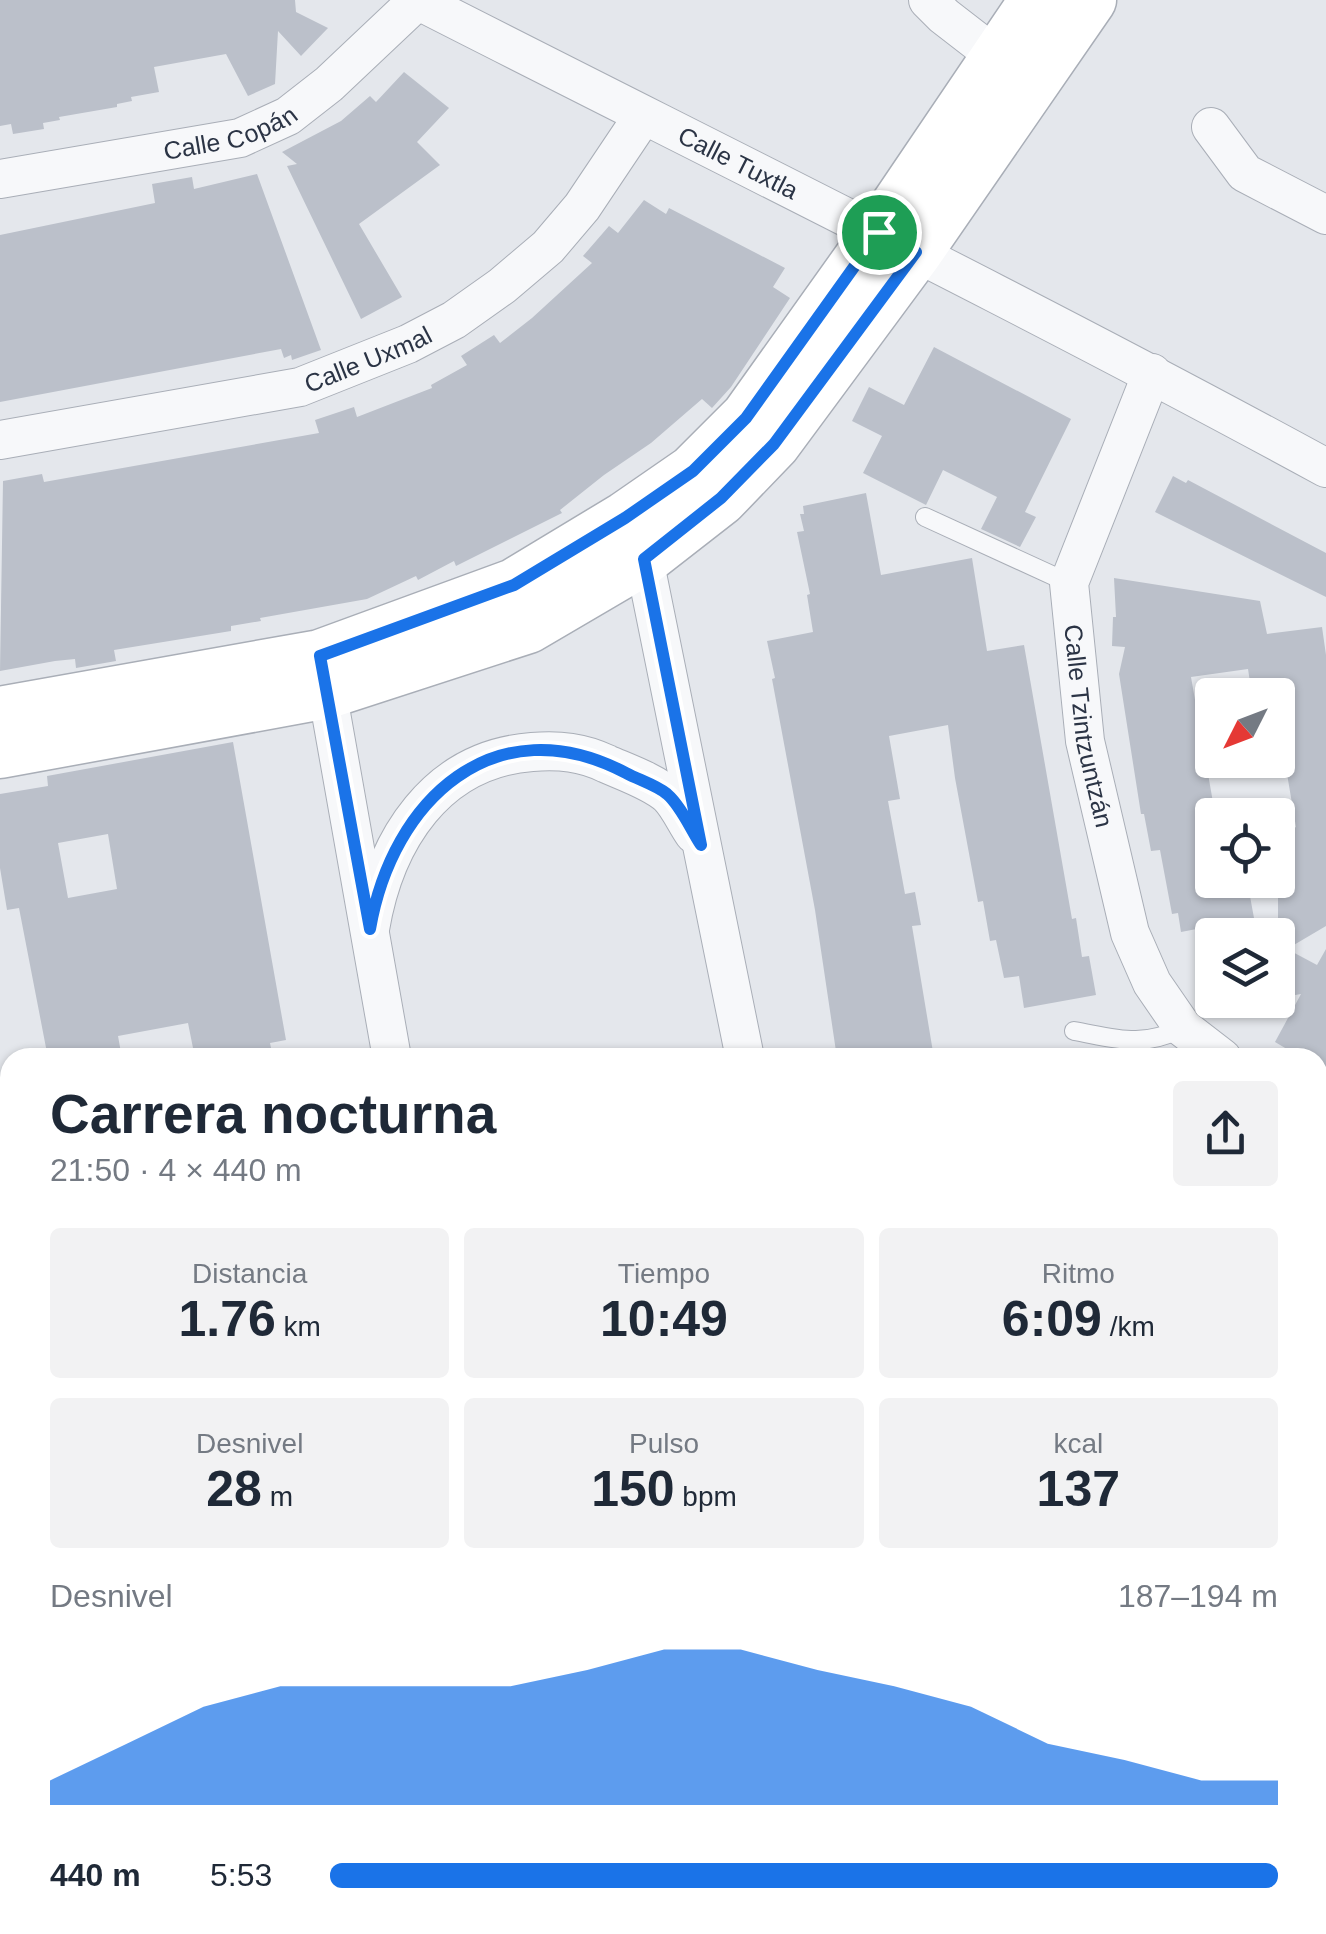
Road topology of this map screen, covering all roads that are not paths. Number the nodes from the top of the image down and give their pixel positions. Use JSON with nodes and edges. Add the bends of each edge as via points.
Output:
{"nodes":[{"id":1,"x":418,"y":0,"type":"edge"},
{"id":2,"x":928,"y":0,"type":"edge"},
{"id":3,"x":1036,"y":0,"type":"edge"},
{"id":4,"x":1090,"y":0,"type":"edge"},
{"id":5,"x":998,"y":57,"type":"junction"},
{"id":6,"x":643,"y":116,"type":"junction"},
{"id":7,"x":1211,"y":128,"type":"dead end"},
{"id":8,"x":0,"y":179,"type":"edge"},
{"id":9,"x":1326,"y":215,"type":"edge"},
{"id":10,"x":897,"y":242,"type":"junction"},
{"id":11,"x":1152,"y":374,"type":"junction"},
{"id":12,"x":0,"y":440,"type":"edge"},
{"id":13,"x":1326,"y":468,"type":"edge"},
{"id":14,"x":925,"y":517,"type":"dead end"},
{"id":15,"x":634,"y":538,"type":"junction"},
{"id":16,"x":1068,"y":583,"type":"junction"},
{"id":17,"x":324,"y":674,"type":"junction"},
{"id":18,"x":0,"y":713,"type":"edge"},
{"id":19,"x":0,"y":752,"type":"edge"},
{"id":20,"x":701,"y":845,"type":"junction"},
{"id":21,"x":370,"y":929,"type":"junction"},
{"id":22,"x":1183,"y":1028,"type":"junction"},
{"id":23,"x":1074,"y":1030,"type":"dead end"},
{"id":24,"x":390,"y":1048,"type":"edge"},
{"id":25,"x":743,"y":1048,"type":"edge"},
{"id":26,"x":1209,"y":1048,"type":"edge"}],
"edges":[{"from":1,"to":6,"type":"street","name":"Calle Tuxtla"},
{"from":1,"to":8,"type":"street","name":"Calle Copán","via":[[330,84],[288,116],[240,138]]},
{"from":2,"to":5,"type":"street"},
{"from":3,"to":5,"type":"street"},
{"from":4,"to":10,"type":"street"},
{"from":5,"to":10,"type":"street"},
{"from":6,"to":10,"type":"street","name":"Calle Tuxtla"},
{"from":6,"to":12,"type":"street","name":"Calle Uxmal","via":[[548,247],[454,320],[408,344],[300,387]]},
{"from":7,"to":9,"type":"street","via":[[1245,173]]},
{"from":10,"to":11,"type":"street","name":"Calle Tuxtla"},
{"from":10,"to":15,"type":"street","via":[[774,444],[721,498]]},
{"from":11,"to":13,"type":"street","name":"Calle Tuxtla"},
{"from":11,"to":16,"type":"street","name":"Calle Tzintzuntzán"},
{"from":14,"to":16,"type":"lane"},
{"from":15,"to":17,"type":"street","via":[[528,627]]},
{"from":15,"to":20,"type":"street"},
{"from":16,"to":22,"type":"street","name":"Calle Tzintzuntzán","via":[[1086,741],[1130,933],[1152,983]]},
{"from":17,"to":18,"type":"street"},
{"from":17,"to":19,"type":"street"},
{"from":17,"to":21,"type":"street"},
{"from":20,"to":21,"type":"street","via":[[668,795],[594,758],[562,750],[498,755],[457,774],[415,817],[385,870]]},
{"from":20,"to":25,"type":"street"},
{"from":21,"to":24,"type":"street"},
{"from":22,"to":23,"type":"lane","via":[[1136,1042]]},
{"from":22,"to":26,"type":"street","name":"Calle Tzintzuntzán"}]}
